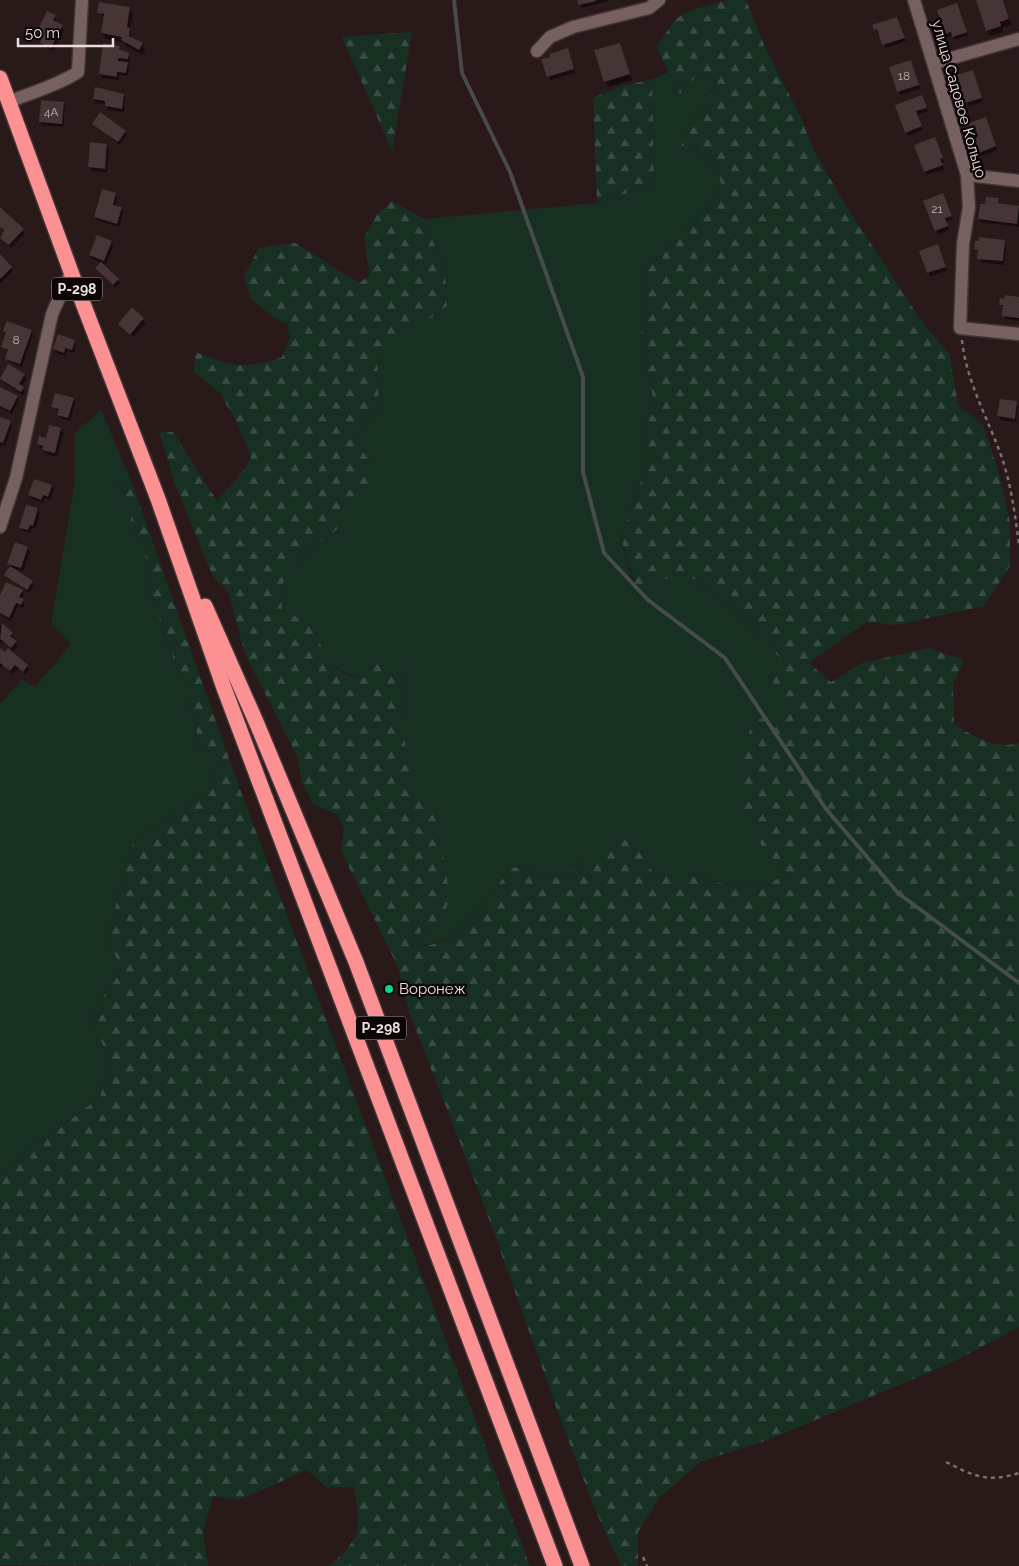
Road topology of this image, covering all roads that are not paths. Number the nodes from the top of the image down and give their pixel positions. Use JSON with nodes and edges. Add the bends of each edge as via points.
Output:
{"nodes":[{"id":1,"x":82,"y":0,"type":"edge"},
{"id":2,"x":659,"y":0,"type":"edge"},
{"id":3,"x":914,"y":0,"type":"edge"},
{"id":4,"x":1019,"y":39,"type":"edge"},
{"id":5,"x":537,"y":51,"type":"dead end"},
{"id":6,"x":934,"y":63,"type":"junction"},
{"id":7,"x":0,"y":78,"type":"edge"},
{"id":8,"x":9,"y":102,"type":"junction"},
{"id":9,"x":967,"y":175,"type":"junction"},
{"id":10,"x":1019,"y":181,"type":"edge"},
{"id":11,"x":71,"y":272,"type":"junction"},
{"id":12,"x":1019,"y":334,"type":"edge"},
{"id":13,"x":158,"y":500,"type":"junction"},
{"id":14,"x":0,"y":526,"type":"edge"},
{"id":15,"x":554,"y":1566,"type":"edge"},
{"id":16,"x":582,"y":1566,"type":"edge"}],
"edges":[{"from":1,"to":8,"type":"street","via":[[78,72],[62,82]]},
{"from":2,"to":5,"type":"street","via":[[649,8],[572,27],[550,38]]},
{"from":3,"to":6,"type":"street","name":"улица Садовое Кольцо"},
{"from":4,"to":6,"type":"street"},
{"from":6,"to":9,"type":"street","name":"улица Садовое Кольцо"},
{"from":7,"to":8,"type":"highway","number":"Р-298"},
{"from":8,"to":11,"type":"highway","number":"Р-298"},
{"from":9,"to":10,"type":"street"},
{"from":9,"to":12,"type":"street","name":"улица Садовое Кольцо","via":[[969,207],[963,244],[960,328]]},
{"from":11,"to":13,"type":"highway","number":"Р-298"},
{"from":11,"to":14,"type":"street","via":[[52,314],[16,478]]},
{"from":13,"to":15,"type":"highway","number":"Р-298","via":[[224,688]]},
{"from":13,"to":16,"type":"highway","number":"Р-298","via":[[257,724],[356,962]]}]}
